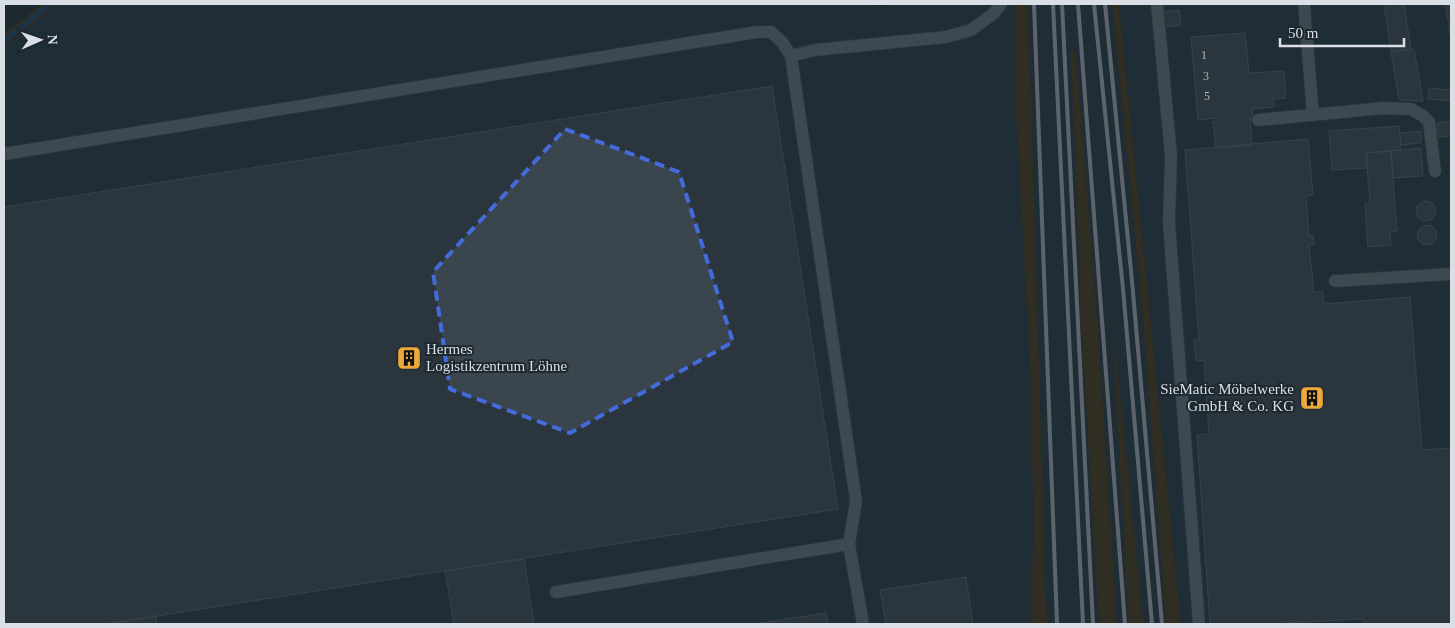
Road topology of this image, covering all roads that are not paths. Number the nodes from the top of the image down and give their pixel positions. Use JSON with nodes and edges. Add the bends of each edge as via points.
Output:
{"nodes":[{"id":1,"x":1002,"y":4,"type":"edge"},
{"id":2,"x":1157,"y":4,"type":"edge"},
{"id":3,"x":1304,"y":4,"type":"edge"},
{"id":4,"x":791,"y":56,"type":"junction"},
{"id":5,"x":1313,"y":115,"type":"junction"},
{"id":6,"x":1258,"y":120,"type":"dead end"},
{"id":7,"x":4,"y":154,"type":"edge"},
{"id":8,"x":1435,"y":172,"type":"dead end"},
{"id":9,"x":1451,"y":274,"type":"edge"},
{"id":10,"x":1335,"y":281,"type":"dead end"},
{"id":11,"x":850,"y":544,"type":"junction"},
{"id":12,"x":556,"y":592,"type":"dead end"},
{"id":13,"x":863,"y":624,"type":"edge"},
{"id":14,"x":1198,"y":624,"type":"edge"}],
"edges":[{"from":1,"to":4,"type":"lane","via":[[971,30],[946,37],[814,50]]},
{"from":2,"to":14,"type":"lane","via":[[1171,156],[1169,223]]},
{"from":3,"to":5,"type":"lane"},
{"from":4,"to":7,"type":"lane","via":[[771,32],[757,32]]},
{"from":4,"to":11,"type":"lane","via":[[856,501]]},
{"from":5,"to":6,"type":"lane"},
{"from":5,"to":8,"type":"lane","via":[[1384,108],[1411,109],[1429,122]]},
{"from":9,"to":10,"type":"lane"},
{"from":11,"to":12,"type":"lane"},
{"from":11,"to":13,"type":"lane"}]}
